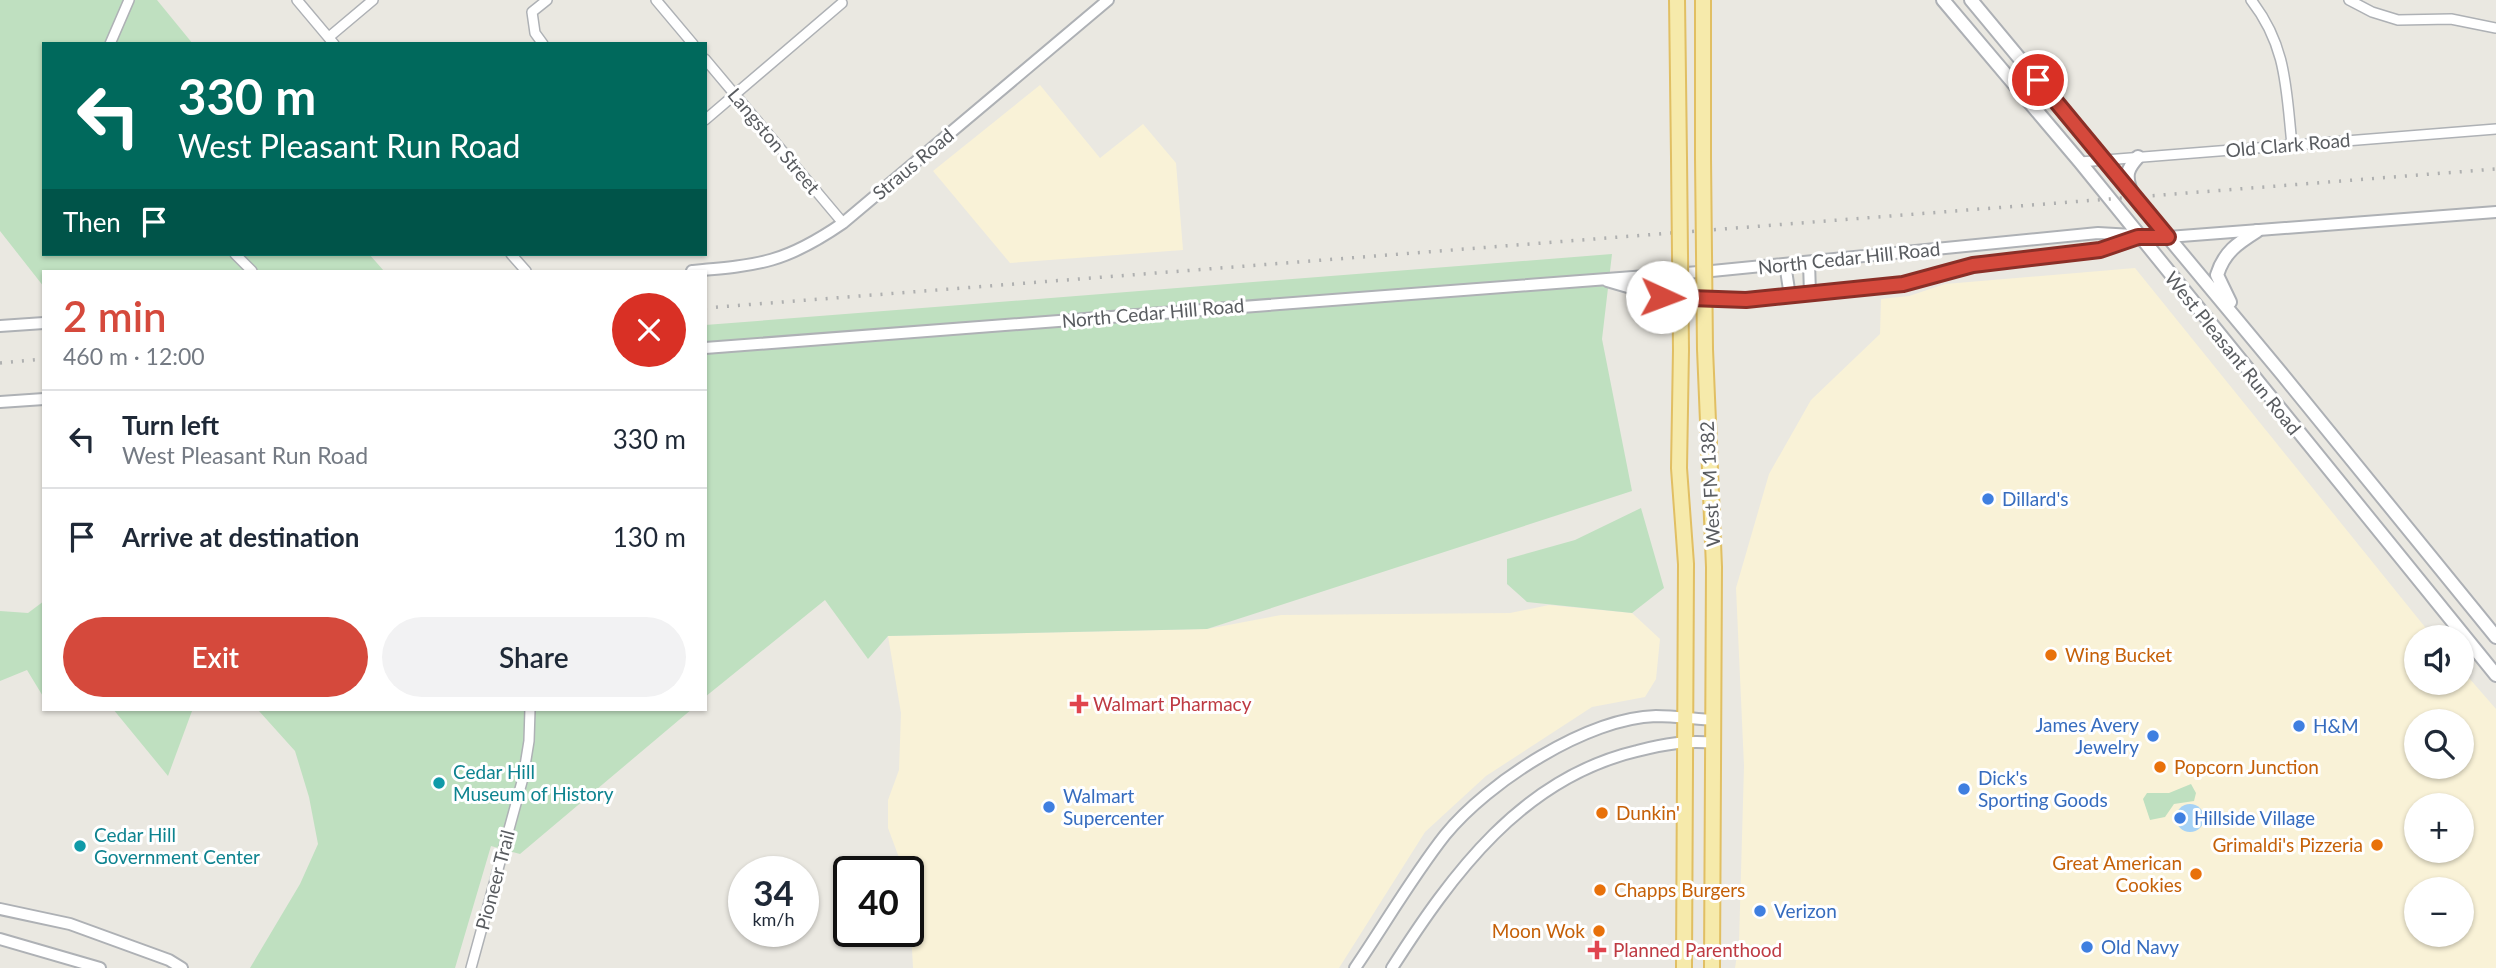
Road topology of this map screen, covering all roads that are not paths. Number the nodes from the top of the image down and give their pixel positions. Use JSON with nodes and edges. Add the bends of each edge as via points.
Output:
{"nodes":[{"id":1,"x":129,"y":0,"type":"edge"},
{"id":2,"x":297,"y":0,"type":"edge"},
{"id":3,"x":373,"y":0,"type":"edge"},
{"id":4,"x":547,"y":0,"type":"edge"},
{"id":5,"x":1108,"y":0,"type":"edge"},
{"id":6,"x":1677,"y":0,"type":"edge"},
{"id":7,"x":1703,"y":0,"type":"edge"},
{"id":8,"x":1943,"y":0,"type":"edge"},
{"id":9,"x":1971,"y":0,"type":"edge"},
{"id":10,"x":2252,"y":0,"type":"edge"},
{"id":11,"x":2349,"y":0,"type":"edge"},
{"id":12,"x":659,"y":1,"type":"edge"},
{"id":13,"x":842,"y":3,"type":"dead end"},
{"id":14,"x":2496,"y":28,"type":"edge"},
{"id":15,"x":332,"y":41,"type":"edge"},
{"id":16,"x":111,"y":42,"type":"edge"},
{"id":17,"x":542,"y":42,"type":"edge"},
{"id":18,"x":691,"y":42,"type":"edge"},
{"id":19,"x":707,"y":61,"type":"edge"},
{"id":20,"x":735,"y":94,"type":"junction"},
{"id":21,"x":707,"y":118,"type":"edge"},
{"id":22,"x":2496,"y":129,"type":"edge"},
{"id":23,"x":2292,"y":145,"type":"junction"},
{"id":24,"x":2138,"y":157,"type":"junction"},
{"id":25,"x":2103,"y":159,"type":"junction"},
{"id":26,"x":2080,"y":162,"type":"junction"},
{"id":27,"x":2134,"y":198,"type":"junction"},
{"id":28,"x":2496,"y":212,"type":"edge"},
{"id":29,"x":843,"y":223,"type":"junction"},
{"id":30,"x":2257,"y":230,"type":"junction"},
{"id":31,"x":2138,"y":237,"type":"junction"},
{"id":32,"x":2168,"y":237,"type":"junction"},
{"id":33,"x":237,"y":256,"type":"edge"},
{"id":34,"x":513,"y":256,"type":"edge"},
{"id":35,"x":1809,"y":262,"type":"junction"},
{"id":36,"x":1785,"y":264,"type":"junction"},
{"id":37,"x":251,"y":270,"type":"edge"},
{"id":38,"x":525,"y":270,"type":"edge"},
{"id":39,"x":702,"y":270,"type":"edge"},
{"id":40,"x":1601,"y":279,"type":"junction"},
{"id":41,"x":1810,"y":294,"type":"junction"},
{"id":42,"x":1790,"y":296,"type":"junction"},
{"id":43,"x":42,"y":323,"type":"edge"},
{"id":44,"x":0,"y":326,"type":"edge"},
{"id":45,"x":707,"y":348,"type":"edge"},
{"id":46,"x":2282,"y":374,"type":"junction"},
{"id":47,"x":42,"y":399,"type":"edge"},
{"id":48,"x":0,"y":402,"type":"edge"},
{"id":49,"x":2496,"y":637,"type":"edge"},
{"id":50,"x":2496,"y":675,"type":"edge"},
{"id":51,"x":530,"y":711,"type":"edge"},
{"id":52,"x":1685,"y":718,"type":"junction"},
{"id":53,"x":1715,"y":720,"type":"junction"},
{"id":54,"x":1685,"y":740,"type":"junction"},
{"id":55,"x":1715,"y":743,"type":"junction"},
{"id":56,"x":0,"y":909,"type":"edge"},
{"id":57,"x":0,"y":939,"type":"edge"},
{"id":58,"x":100,"y":968,"type":"edge"},
{"id":59,"x":182,"y":968,"type":"edge"},
{"id":60,"x":471,"y":968,"type":"edge"},
{"id":61,"x":1355,"y":968,"type":"edge"},
{"id":62,"x":1392,"y":968,"type":"edge"},
{"id":63,"x":1684,"y":968,"type":"edge"},
{"id":64,"x":1712,"y":968,"type":"edge"}],
"edges":[{"from":1,"to":16,"type":"street"},
{"from":2,"to":15,"type":"street"},
{"from":3,"to":15,"type":"street"},
{"from":4,"to":17,"type":"street","via":[[533,12],[535,33]]},
{"from":5,"to":29,"type":"street","name":"Straus Road"},
{"from":6,"to":52,"type":"main road","name":"West FM 1382","bridge":true},
{"from":7,"to":53,"type":"main road","name":"West FM 1382","bridge":true,"via":[[1705,349]]},
{"from":8,"to":26,"type":"main road","name":"West Pleasant Run Road"},
{"from":9,"to":25,"type":"main road","name":"West Pleasant Run Road"},
{"from":10,"to":23,"type":"street","via":[[2269,22],[2282,58]]},
{"from":11,"to":14,"type":"street","via":[[2398,20],[2451,19]]},
{"from":12,"to":18,"type":"street"},
{"from":13,"to":20,"type":"street"},
{"from":19,"to":20,"type":"street","name":"Langston Street"},
{"from":20,"to":21,"type":"street"},
{"from":20,"to":29,"type":"street","name":"Langston Street"},
{"from":22,"to":23,"type":"street","name":"Old Clark Road"},
{"from":23,"to":24,"type":"street","name":"Old Clark Road"},
{"from":24,"to":25,"type":"street","name":"Old Clark Road"},
{"from":24,"to":27,"type":"main road","via":[[2126,178]]},
{"from":25,"to":26,"type":"street","name":"Old Clark Road"},
{"from":25,"to":27,"type":"main road","name":"West Pleasant Run Road"},
{"from":26,"to":31,"type":"main road","name":"West Pleasant Run Road"},
{"from":27,"to":32,"type":"main road","name":"West Pleasant Run Road"},
{"from":28,"to":30,"type":"street","name":"North Cedar Hill Road"},
{"from":29,"to":39,"type":"street","name":"Straus Road","via":[[789,256]]},
{"from":30,"to":32,"type":"street","name":"North Cedar Hill Road"},
{"from":30,"to":46,"type":"main road","via":[[2229,250],[2217,275],[2224,294]]},
{"from":31,"to":32,"type":"street","name":"North Cedar Hill Road"},
{"from":31,"to":35,"type":"street","name":"North Cedar Hill Road","via":[[2098,233]]},
{"from":31,"to":41,"type":"street","name":"North Cedar Hill Road","via":[[2100,250],[1973,265],[1903,284]]},
{"from":31,"to":50,"type":"main road","name":"West Pleasant Run Road"},
{"from":32,"to":46,"type":"main road","name":"West Pleasant Run Road"},
{"from":33,"to":37,"type":"street"},
{"from":34,"to":38,"type":"street"},
{"from":35,"to":36,"type":"street","name":"North Cedar Hill Road"},
{"from":35,"to":41,"type":"street"},
{"from":36,"to":40,"type":"street","name":"North Cedar Hill Road"},
{"from":36,"to":42,"type":"street"},
{"from":40,"to":42,"type":"street","name":"North Cedar Hill Road","via":[[1662,297],[1746,300]]},
{"from":40,"to":45,"type":"street","name":"North Cedar Hill Road"},
{"from":41,"to":42,"type":"street","name":"North Cedar Hill Road"},
{"from":43,"to":44,"type":"street"},
{"from":46,"to":49,"type":"main road","name":"West Pleasant Run Road"},
{"from":47,"to":48,"type":"street"},
{"from":51,"to":60,"type":"street","name":"Pioneer Trail","via":[[523,778]]},
{"from":52,"to":53,"type":"street"},
{"from":52,"to":54,"type":"main road","name":"West FM 1382"},
{"from":52,"to":61,"type":"street","via":[[1654,716],[1586,734],[1547,753],[1489,793],[1446,834]]},
{"from":53,"to":55,"type":"main road","name":"West FM 1382"},
{"from":54,"to":55,"type":"street"},
{"from":54,"to":62,"type":"street","via":[[1607,758],[1537,796],[1452,878]]},
{"from":54,"to":63,"type":"main road","name":"West FM 1382"},
{"from":55,"to":64,"type":"main road","name":"West FM 1382"},
{"from":56,"to":59,"type":"street","via":[[70,924]]},
{"from":57,"to":58,"type":"street"}]}
